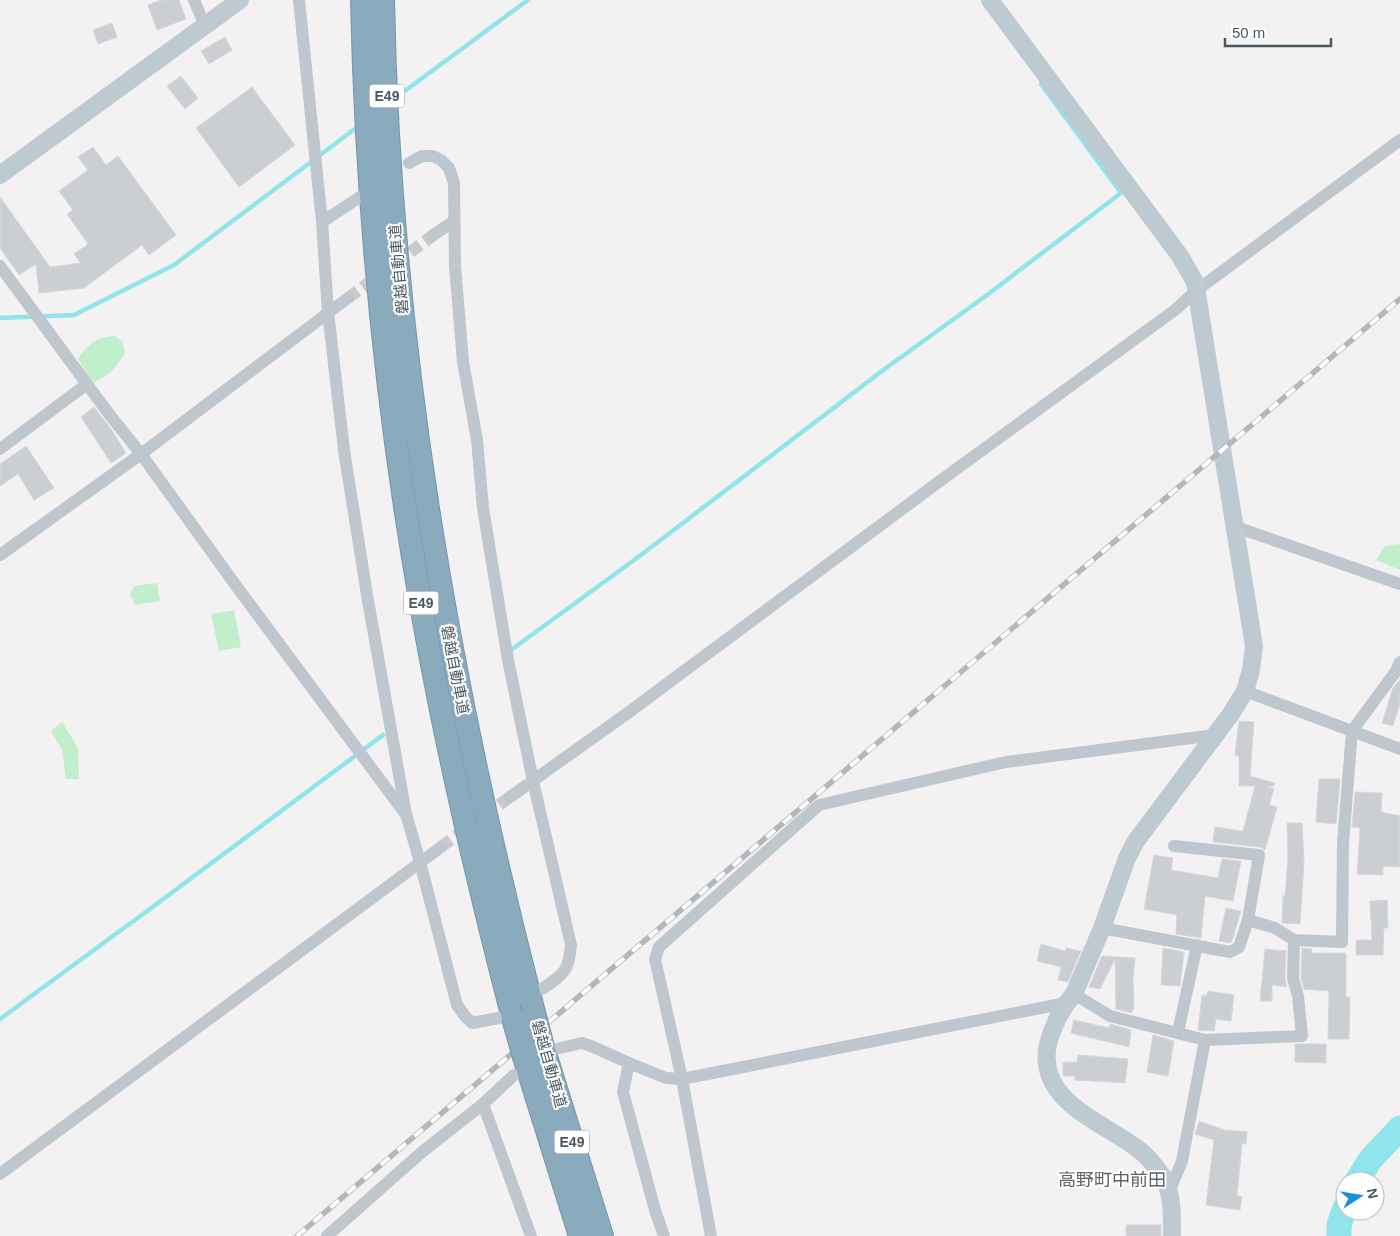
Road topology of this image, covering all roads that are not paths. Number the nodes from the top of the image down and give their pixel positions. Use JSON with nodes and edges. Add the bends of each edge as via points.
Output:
{"nodes":[{"id":1,"x":194,"y":0,"type":"edge"},
{"id":2,"x":240,"y":0,"type":"edge"},
{"id":3,"x":299,"y":0,"type":"edge"},
{"id":4,"x":350,"y":0,"type":"edge"},
{"id":5,"x":362,"y":0,"type":"edge"},
{"id":6,"x":382,"y":0,"type":"edge"},
{"id":7,"x":990,"y":0,"type":"edge"},
{"id":8,"x":391,"y":14,"type":"edge"},
{"id":9,"x":205,"y":26,"type":"junction"},
{"id":10,"x":358,"y":36,"type":"junction"},
{"id":11,"x":1400,"y":140,"type":"edge"},
{"id":12,"x":400,"y":166,"type":"junction"},
{"id":13,"x":0,"y":176,"type":"edge"},
{"id":14,"x":364,"y":189,"type":"junction"},
{"id":15,"x":454,"y":221,"type":"junction"},
{"id":16,"x":322,"y":222,"type":"junction"},
{"id":17,"x":432,"y":236,"type":"tunnel mouth"},
{"id":18,"x":0,"y":266,"type":"edge"},
{"id":19,"x":1197,"y":290,"type":"junction"},
{"id":20,"x":348,"y":298,"type":"tunnel mouth"},
{"id":21,"x":328,"y":312,"type":"junction"},
{"id":22,"x":87,"y":384,"type":"junction"},
{"id":23,"x":0,"y":449,"type":"edge"},
{"id":24,"x":141,"y":454,"type":"junction"},
{"id":25,"x":1236,"y":527,"type":"junction"},
{"id":26,"x":0,"y":555,"type":"edge"},
{"id":27,"x":1400,"y":584,"type":"edge"},
{"id":28,"x":1400,"y":662,"type":"edge"},
{"id":29,"x":1245,"y":691,"type":"junction"},
{"id":30,"x":1352,"y":731,"type":"junction"},
{"id":31,"x":1215,"y":735,"type":"junction"},
{"id":32,"x":1400,"y":749,"type":"edge"},
{"id":33,"x":533,"y":781,"type":"junction"},
{"id":34,"x":510,"y":797,"type":"tunnel mouth"},
{"id":35,"x":406,"y":814,"type":"junction"},
{"id":36,"x":1174,"y":846,"type":"dead end"},
{"id":37,"x":441,"y":847,"type":"tunnel mouth"},
{"id":38,"x":420,"y":862,"type":"junction"},
{"id":39,"x":1248,"y":920,"type":"junction"},
{"id":40,"x":1102,"y":928,"type":"junction"},
{"id":41,"x":1294,"y":940,"type":"junction"},
{"id":42,"x":1196,"y":945,"type":"junction"},
{"id":43,"x":537,"y":995,"type":"junction"},
{"id":44,"x":1070,"y":998,"type":"junction"},
{"id":45,"x":506,"y":1018,"type":"junction"},
{"id":46,"x":1178,"y":1032,"type":"junction"},
{"id":47,"x":1205,"y":1040,"type":"junction"},
{"id":48,"x":551,"y":1048,"type":"junction"},
{"id":49,"x":628,"y":1063,"type":"junction"},
{"id":50,"x":519,"y":1066,"type":"junction"},
{"id":51,"x":682,"y":1080,"type":"junction"},
{"id":52,"x":483,"y":1104,"type":"junction"},
{"id":53,"x":0,"y":1174,"type":"edge"},
{"id":54,"x":1169,"y":1192,"type":"junction"},
{"id":55,"x":327,"y":1236,"type":"edge"},
{"id":56,"x":531,"y":1236,"type":"edge"},
{"id":57,"x":580,"y":1236,"type":"edge"},
{"id":58,"x":602,"y":1236,"type":"edge"},
{"id":59,"x":664,"y":1236,"type":"edge"},
{"id":60,"x":711,"y":1236,"type":"edge"},
{"id":61,"x":1172,"y":1236,"type":"edge"}],
"edges":[{"from":1,"to":9,"type":"street"},
{"from":2,"to":9,"type":"street"},
{"from":3,"to":16,"type":"street"},
{"from":4,"to":10,"type":"highway"},
{"from":5,"to":10,"type":"highway"},
{"from":6,"to":8,"type":"highway","name":"磐越自動車道","number":"E49"},
{"from":7,"to":19,"type":"street","via":[[1180,256],[1192,274]]},
{"from":8,"to":12,"type":"highway","name":"磐越自動車道","number":"E49"},
{"from":9,"to":13,"type":"street"},
{"from":10,"to":14,"type":"highway","name":"磐越自動車道","number":"E49","via":[[367,139]]},
{"from":11,"to":19,"type":"street"},
{"from":12,"to":15,"type":"street","via":[[422,156],[432,156],[449,168],[456,203]]},
{"from":12,"to":43,"type":"highway","name":"磐越自動車道","number":"E49","via":[[400,293],[441,595],[505,904]]},
{"from":14,"to":16,"type":"street"},
{"from":14,"to":45,"type":"highway","name":"磐越自動車道","number":"E49","via":[[422,610]]},
{"from":15,"to":17,"type":"street"},
{"from":15,"to":33,"type":"street","via":[[464,362],[477,440],[483,508],[507,654]]},
{"from":16,"to":21,"type":"street"},
{"from":18,"to":22,"type":"street"},
{"from":19,"to":25,"type":"street"},
{"from":19,"to":33,"type":"street","via":[[1176,310]]},
{"from":20,"to":21,"type":"street"},
{"from":21,"to":24,"type":"street"},
{"from":21,"to":35,"type":"street","via":[[362,566]]},
{"from":22,"to":23,"type":"street"},
{"from":22,"to":24,"type":"street"},
{"from":24,"to":26,"type":"street"},
{"from":24,"to":35,"type":"street"},
{"from":25,"to":27,"type":"street"},
{"from":25,"to":29,"type":"street","via":[[1254,646]]},
{"from":28,"to":30,"type":"street"},
{"from":29,"to":30,"type":"street"},
{"from":29,"to":31,"type":"street"},
{"from":30,"to":32,"type":"street"},
{"from":30,"to":41,"type":"street","via":[[1343,844],[1342,942]]},
{"from":31,"to":40,"type":"street","via":[[1136,841]]},
{"from":31,"to":51,"type":"street","via":[[1006,762],[819,805],[659,947],[655,959]]},
{"from":33,"to":34,"type":"street"},
{"from":33,"to":43,"type":"street","via":[[572,945],[570,960],[562,975]]},
{"from":35,"to":38,"type":"street"},
{"from":36,"to":39,"type":"street","via":[[1259,855]]},
{"from":37,"to":38,"type":"street"},
{"from":38,"to":45,"type":"street","via":[[457,1005],[472,1023]]},
{"from":38,"to":53,"type":"street"},
{"from":39,"to":41,"type":"street","via":[[1275,928]]},
{"from":39,"to":42,"type":"street","via":[[1239,947],[1230,952]]},
{"from":40,"to":42,"type":"street"},
{"from":40,"to":44,"type":"street"},
{"from":41,"to":47,"type":"street","via":[[1293,978],[1302,1036]]},
{"from":42,"to":46,"type":"street"},
{"from":43,"to":48,"type":"highway","name":"磐越自動車道","number":"E49","bridge":true},
{"from":44,"to":46,"type":"street","via":[[1110,1016]]},
{"from":44,"to":51,"type":"street"},
{"from":44,"to":54,"type":"street","via":[[1053,1028],[1046,1052],[1048,1071],[1055,1087],[1070,1104],[1147,1157],[1164,1178]]},
{"from":45,"to":50,"type":"highway","name":"磐越自動車道","number":"E49","bridge":true},
{"from":46,"to":47,"type":"street"},
{"from":47,"to":54,"type":"street","via":[[1182,1161]]},
{"from":48,"to":49,"type":"street","via":[[582,1043]]},
{"from":48,"to":58,"type":"highway","name":"磐越自動車道","number":"E49"},
{"from":49,"to":51,"type":"street","via":[[666,1078]]},
{"from":49,"to":59,"type":"street","via":[[623,1092]]},
{"from":50,"to":52,"type":"street"},
{"from":50,"to":57,"type":"highway","name":"磐越自動車道","number":"E49"},
{"from":51,"to":60,"type":"street"},
{"from":52,"to":55,"type":"street","via":[[422,1152]]},
{"from":52,"to":56,"type":"street"},
{"from":54,"to":61,"type":"street"}]}
